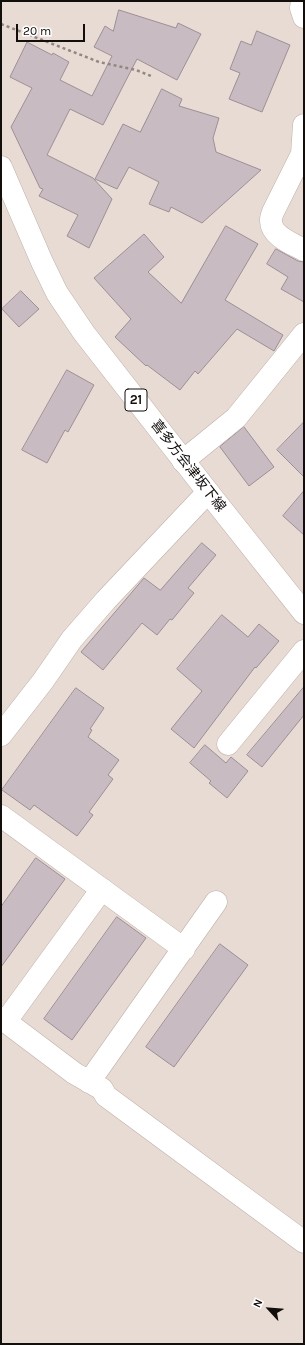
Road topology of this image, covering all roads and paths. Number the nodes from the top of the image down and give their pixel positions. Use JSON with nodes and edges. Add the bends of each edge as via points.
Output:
{"nodes":[{"id":1,"x":302,"y":1,"type":"edge"},
{"id":2,"x":304,"y":17,"type":"edge"},
{"id":3,"x":1,"y":24,"type":"edge"},
{"id":4,"x":151,"y":76,"type":"dead end"},
{"id":5,"x":304,"y":125,"type":"edge"},
{"id":6,"x":1,"y":167,"type":"edge"},
{"id":7,"x":304,"y":250,"type":"edge"},
{"id":8,"x":304,"y":334,"type":"edge"},
{"id":9,"x":183,"y":461,"type":"junction"},
{"id":10,"x":208,"y":492,"type":"junction"},
{"id":11,"x":304,"y":613,"type":"edge"},
{"id":12,"x":304,"y":651,"type":"edge"},
{"id":13,"x":1,"y":735,"type":"edge"},
{"id":14,"x":228,"y":744,"type":"dead end"},
{"id":15,"x":1,"y":816,"type":"edge"},
{"id":16,"x":102,"y":889,"type":"junction"},
{"id":17,"x":216,"y":902,"type":"dead end"},
{"id":18,"x":184,"y":949,"type":"junction"},
{"id":19,"x":3,"y":1020,"type":"edge"},
{"id":20,"x":89,"y":1082,"type":"junction"},
{"id":21,"x":304,"y":1242,"type":"edge"}],
"edges":[{"from":1,"to":2,"type":"street"},
{"from":3,"to":4,"type":"path","via":[[99,62]]},
{"from":5,"to":7,"type":"street","via":[[302,154],[270,222],[280,237]]},
{"from":6,"to":9,"type":"street","name":"喜多方会津坂下線","number":"21","via":[[58,293],[84,334]]},
{"from":8,"to":9,"type":"street","via":[[236,418]]},
{"from":9,"to":10,"type":"street","name":"喜多方会津坂下線","number":"21"},
{"from":10,"to":11,"type":"street","name":"喜多方会津坂下線","number":"21"},
{"from":10,"to":13,"type":"street","via":[[72,639]]},
{"from":12,"to":14,"type":"street"},
{"from":15,"to":16,"type":"street"},
{"from":16,"to":18,"type":"street"},
{"from":16,"to":19,"type":"street"},
{"from":17,"to":18,"type":"street"},
{"from":18,"to":20,"type":"street"},
{"from":19,"to":20,"type":"street","via":[[74,1074]]},
{"from":20,"to":21,"type":"street"}]}
